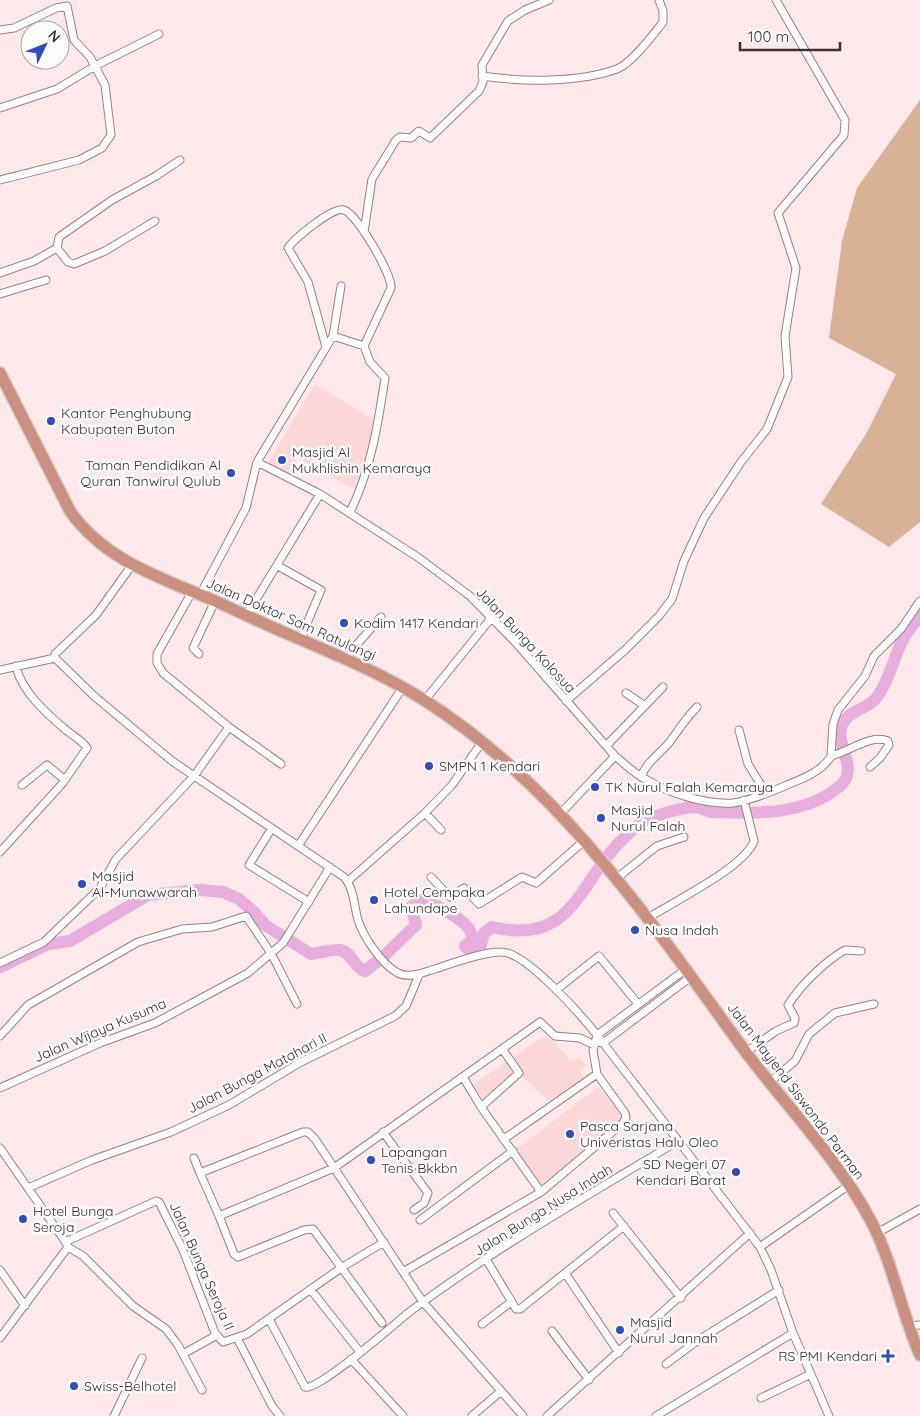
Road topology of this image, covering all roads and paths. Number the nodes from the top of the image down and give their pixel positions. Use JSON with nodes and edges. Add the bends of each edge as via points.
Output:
{"nodes":[{"id":1,"x":549,"y":0,"type":"edge"},
{"id":2,"x":659,"y":0,"type":"edge"},
{"id":3,"x":776,"y":0,"type":"edge"},
{"id":4,"x":0,"y":30,"type":"edge"},
{"id":5,"x":159,"y":34,"type":"dead end"},
{"id":6,"x":95,"y":66,"type":"junction"},
{"id":7,"x":482,"y":76,"type":"junction"},
{"id":8,"x":0,"y":108,"type":"edge"},
{"id":9,"x":180,"y":160,"type":"dead end"},
{"id":10,"x":0,"y":180,"type":"edge"},
{"id":11,"x":155,"y":221,"type":"dead end"},
{"id":12,"x":364,"y":232,"type":"junction"},
{"id":13,"x":57,"y":248,"type":"junction"},
{"id":14,"x":0,"y":273,"type":"edge"},
{"id":15,"x":46,"y":280,"type":"dead end"},
{"id":16,"x":342,"y":286,"type":"dead end"},
{"id":17,"x":0,"y":294,"type":"edge"},
{"id":18,"x":333,"y":336,"type":"junction"},
{"id":19,"x":326,"y":346,"type":"junction"},
{"id":20,"x":364,"y":346,"type":"junction"},
{"id":21,"x":0,"y":373,"type":"edge"},
{"id":22,"x":258,"y":462,"type":"junction"},
{"id":23,"x":320,"y":494,"type":"junction"},
{"id":24,"x":350,"y":512,"type":"junction"},
{"id":25,"x":132,"y":565,"type":"junction"},
{"id":26,"x":278,"y":566,"type":"junction"},
{"id":27,"x":196,"y":594,"type":"junction"},
{"id":28,"x":215,"y":601,"type":"junction"},
{"id":29,"x":920,"y":601,"type":"edge"},
{"id":30,"x":246,"y":616,"type":"junction"},
{"id":31,"x":381,"y":617,"type":"dead end"},
{"id":32,"x":492,"y":618,"type":"junction"},
{"id":33,"x":300,"y":640,"type":"junction"},
{"id":34,"x":199,"y":654,"type":"dead end"},
{"id":35,"x":54,"y":658,"type":"junction"},
{"id":36,"x":346,"y":658,"type":"junction"},
{"id":37,"x":16,"y":666,"type":"junction"},
{"id":38,"x":0,"y":670,"type":"edge"},
{"id":39,"x":403,"y":687,"type":"junction"},
{"id":40,"x":663,"y":687,"type":"dead end"},
{"id":41,"x":626,"y":694,"type":"dead end"},
{"id":42,"x":425,"y":700,"type":"junction"},
{"id":43,"x":566,"y":701,"type":"junction"},
{"id":44,"x":645,"y":706,"type":"junction"},
{"id":45,"x":697,"y":707,"type":"dead end"},
{"id":46,"x":229,"y":727,"type":"junction"},
{"id":47,"x":739,"y":730,"type":"dead end"},
{"id":48,"x":482,"y":742,"type":"junction"},
{"id":49,"x":606,"y":746,"type":"junction"},
{"id":50,"x":615,"y":756,"type":"junction"},
{"id":51,"x":831,"y":756,"type":"junction"},
{"id":52,"x":281,"y":764,"type":"dead end"},
{"id":53,"x":870,"y":766,"type":"dead end"},
{"id":54,"x":194,"y":776,"type":"junction"},
{"id":55,"x":641,"y":777,"type":"junction"},
{"id":56,"x":65,"y":780,"type":"junction"},
{"id":57,"x":22,"y":785,"type":"dead end"},
{"id":58,"x":766,"y":793,"type":"junction"},
{"id":59,"x":744,"y":808,"type":"junction"},
{"id":60,"x":425,"y":813,"type":"junction"},
{"id":61,"x":561,"y":813,"type":"junction"},
{"id":62,"x":272,"y":828,"type":"junction"},
{"id":63,"x":441,"y":830,"type":"dead end"},
{"id":64,"x":684,"y":837,"type":"dead end"},
{"id":65,"x":585,"y":840,"type":"junction"},
{"id":66,"x":298,"y":846,"type":"junction"},
{"id":67,"x":0,"y":852,"type":"edge"},
{"id":68,"x":330,"y":867,"type":"junction"},
{"id":69,"x":608,"y":867,"type":"joint"},
{"id":70,"x":431,"y":877,"type":"dead end"},
{"id":71,"x":617,"y":878,"type":"junction"},
{"id":72,"x":348,"y":881,"type":"junction"},
{"id":73,"x":308,"y":902,"type":"junction"},
{"id":74,"x":648,"y":918,"type":"junction"},
{"id":75,"x":861,"y":951,"type":"dead end"},
{"id":76,"x":272,"y":954,"type":"junction"},
{"id":77,"x":0,"y":963,"type":"edge"},
{"id":78,"x":689,"y":973,"type":"junction"},
{"id":79,"x":419,"y":974,"type":"junction"},
{"id":80,"x":556,"y":990,"type":"junction"},
{"id":81,"x":297,"y":1004,"type":"dead end"},
{"id":82,"x":638,"y":1004,"type":"junction"},
{"id":83,"x":874,"y":1004,"type":"dead end"},
{"id":84,"x":0,"y":1036,"type":"edge"},
{"id":85,"x":597,"y":1041,"type":"junction"},
{"id":86,"x":503,"y":1050,"type":"junction"},
{"id":87,"x":746,"y":1052,"type":"junction"},
{"id":88,"x":597,"y":1074,"type":"junction"},
{"id":89,"x":463,"y":1077,"type":"junction"},
{"id":90,"x":770,"y":1082,"type":"junction"},
{"id":91,"x":0,"y":1088,"type":"edge"},
{"id":92,"x":481,"y":1107,"type":"junction"},
{"id":93,"x":383,"y":1132,"type":"junction"},
{"id":94,"x":504,"y":1139,"type":"junction"},
{"id":95,"x":678,"y":1141,"type":"junction"},
{"id":96,"x":0,"y":1148,"type":"edge"},
{"id":97,"x":512,"y":1151,"type":"junction"},
{"id":98,"x":194,"y":1158,"type":"dead end"},
{"id":99,"x":334,"y":1168,"type":"junction"},
{"id":100,"x":200,"y":1173,"type":"junction"},
{"id":101,"x":849,"y":1185,"type":"junction"},
{"id":102,"x":28,"y":1188,"type":"junction"},
{"id":103,"x":541,"y":1192,"type":"junction"},
{"id":104,"x":920,"y":1209,"type":"edge"},
{"id":105,"x":414,"y":1210,"type":"dead end"},
{"id":106,"x":613,"y":1213,"type":"dead end"},
{"id":107,"x":219,"y":1216,"type":"junction"},
{"id":108,"x":420,"y":1220,"type":"dead end"},
{"id":109,"x":624,"y":1226,"type":"junction"},
{"id":110,"x":877,"y":1233,"type":"junction"},
{"id":111,"x":750,"y":1234,"type":"junction"},
{"id":112,"x":384,"y":1242,"type":"junction"},
{"id":113,"x":67,"y":1245,"type":"junction"},
{"id":114,"x":760,"y":1247,"type":"junction"},
{"id":115,"x":486,"y":1260,"type":"junction"},
{"id":116,"x":341,"y":1268,"type":"junction"},
{"id":117,"x":0,"y":1270,"type":"edge"},
{"id":118,"x":403,"y":1272,"type":"junction"},
{"id":119,"x":565,"y":1274,"type":"junction"},
{"id":120,"x":311,"y":1290,"type":"junction"},
{"id":121,"x":779,"y":1290,"type":"junction"},
{"id":122,"x":681,"y":1298,"type":"junction"},
{"id":123,"x":423,"y":1302,"type":"junction"},
{"id":124,"x":511,"y":1302,"type":"junction"},
{"id":125,"x":25,"y":1306,"type":"junction"},
{"id":126,"x":269,"y":1319,"type":"junction"},
{"id":127,"x":382,"y":1323,"type":"dead end"},
{"id":128,"x":482,"y":1324,"type":"dead end"},
{"id":129,"x":920,"y":1325,"type":"edge"},
{"id":130,"x":908,"y":1326,"type":"junction"},
{"id":131,"x":552,"y":1331,"type":"dead end"},
{"id":132,"x":794,"y":1333,"type":"junction"},
{"id":133,"x":217,"y":1335,"type":"junction"},
{"id":134,"x":0,"y":1338,"type":"edge"},
{"id":135,"x":237,"y":1338,"type":"junction"},
{"id":136,"x":360,"y":1352,"type":"junction"},
{"id":137,"x":619,"y":1353,"type":"junction"},
{"id":138,"x":183,"y":1354,"type":"junction"},
{"id":139,"x":920,"y":1355,"type":"edge"},
{"id":140,"x":142,"y":1358,"type":"dead end"},
{"id":141,"x":351,"y":1359,"type":"junction"},
{"id":142,"x":666,"y":1364,"type":"dead end"},
{"id":143,"x":811,"y":1374,"type":"junction"},
{"id":144,"x":589,"y":1380,"type":"junction"},
{"id":145,"x":202,"y":1390,"type":"dead end"},
{"id":146,"x":500,"y":1392,"type":"junction"},
{"id":147,"x":761,"y":1398,"type":"dead end"},
{"id":148,"x":114,"y":1416,"type":"edge"},
{"id":149,"x":280,"y":1416,"type":"edge"},
{"id":150,"x":403,"y":1416,"type":"edge"},
{"id":151,"x":472,"y":1416,"type":"edge"},
{"id":152,"x":523,"y":1416,"type":"edge"},
{"id":153,"x":547,"y":1416,"type":"edge"},
{"id":154,"x":656,"y":1416,"type":"edge"},
{"id":155,"x":829,"y":1416,"type":"edge"}],
"edges":[{"from":1,"to":7,"type":"street","via":[[508,21],[482,65]]},
{"from":2,"to":7,"type":"street","via":[[663,22],[618,68],[573,78],[517,81]]},
{"from":3,"to":43,"type":"street","via":[[845,127],[844,135],[778,213],[796,268],[785,329],[788,380],[767,429],[704,518],[684,561],[672,599],[625,650]]},
{"from":4,"to":6,"type":"street","via":[[14,28],[65,5],[74,40]]},
{"from":5,"to":6,"type":"street"},
{"from":6,"to":8,"type":"street","via":[[57,89]]},
{"from":6,"to":10,"type":"street","via":[[107,94],[111,131],[106,144],[96,153],[79,160]]},
{"from":7,"to":12,"type":"street","via":[[479,91],[432,137],[419,131],[411,138],[396,140],[372,179]]},
{"from":9,"to":13,"type":"street","via":[[112,200],[59,237]]},
{"from":11,"to":13,"type":"street","via":[[105,251],[74,264],[68,262]]},
{"from":12,"to":19,"type":"street","via":[[347,211],[340,209],[304,232],[288,248],[308,282]]},
{"from":12,"to":20,"type":"street","via":[[391,283]]},
{"from":13,"to":14,"type":"street","via":[[34,261]]},
{"from":15,"to":17,"type":"street"},
{"from":16,"to":18,"type":"street"},
{"from":18,"to":19,"type":"street"},
{"from":18,"to":20,"type":"street"},
{"from":19,"to":22,"type":"street"},
{"from":20,"to":24,"type":"street","via":[[370,362],[385,378],[363,483]]},
{"from":21,"to":25,"type":"highway","name":"Jalan Doktor Sam Ratulangi","via":[[70,511],[97,542]]},
{"from":22,"to":23,"type":"street","name":"Jalan Bunga Kolosua"},
{"from":22,"to":27,"type":"street","via":[[246,508]]},
{"from":23,"to":24,"type":"street","name":"Jalan Bunga Kolosua"},
{"from":23,"to":26,"type":"street"},
{"from":24,"to":32,"type":"street","name":"Jalan Bunga Kolosua","via":[[446,576]]},
{"from":25,"to":27,"type":"highway","name":"Jalan Doktor Sam Ratulangi"},
{"from":25,"to":35,"type":"street","via":[[96,615]]},
{"from":26,"to":30,"type":"street"},
{"from":26,"to":33,"type":"street","via":[[321,590]]},
{"from":27,"to":28,"type":"highway","name":"Jalan Doktor Sam Ratulangi"},
{"from":27,"to":46,"type":"street","via":[[167,634],[157,654],[157,663],[163,674]]},
{"from":28,"to":30,"type":"highway","name":"Jalan Doktor Sam Ratulangi"},
{"from":28,"to":34,"type":"street","via":[[192,648]]},
{"from":29,"to":51,"type":"street","via":[[901,629],[874,656],[865,676],[838,710],[833,724]]},
{"from":30,"to":33,"type":"highway","name":"Jalan Doktor Sam Ratulangi"},
{"from":31,"to":36,"type":"street"},
{"from":32,"to":42,"type":"street"},
{"from":32,"to":43,"type":"street","name":"Jalan Bunga Kolosua"},
{"from":33,"to":36,"type":"highway","name":"Jalan Doktor Sam Ratulangi"},
{"from":35,"to":37,"type":"street"},
{"from":35,"to":54,"type":"street","via":[[134,731]]},
{"from":36,"to":39,"type":"highway","name":"Jalan Doktor Sam Ratulangi"},
{"from":37,"to":38,"type":"street"},
{"from":37,"to":56,"type":"street","via":[[19,680],[34,698],[87,747]]},
{"from":39,"to":42,"type":"highway","name":"Jalan Doktor Sam Ratulangi"},
{"from":39,"to":66,"type":"street"},
{"from":40,"to":44,"type":"street"},
{"from":41,"to":44,"type":"street"},
{"from":42,"to":48,"type":"highway","name":"Jalan Doktor Sam Ratulangi"},
{"from":43,"to":49,"type":"street","name":"Jalan Bunga Kolosua"},
{"from":44,"to":49,"type":"street"},
{"from":45,"to":55,"type":"street","via":[[646,766]]},
{"from":46,"to":52,"type":"street"},
{"from":46,"to":54,"type":"street"},
{"from":47,"to":58,"type":"street","via":[[748,764]]},
{"from":48,"to":60,"type":"street","via":[[452,785]]},
{"from":48,"to":61,"type":"highway","name":"Jalan Doktor Sam Ratulangi"},
{"from":49,"to":50,"type":"street","name":"Jalan Bunga Kolosua"},
{"from":50,"to":55,"type":"street","name":"Jalan Bunga Kolosua"},
{"from":50,"to":61,"type":"street"},
{"from":51,"to":53,"type":"street","via":[[874,738],[888,741],[886,752]]},
{"from":51,"to":58,"type":"street","name":"Jalan Bunga Kolosua","via":[[812,773]]},
{"from":54,"to":62,"type":"street"},
{"from":54,"to":77,"type":"street","via":[[116,859],[100,888],[57,930],[40,945]]},
{"from":55,"to":59,"type":"street","name":"Jalan Bunga Kolosua","via":[[665,788]]},
{"from":56,"to":57,"type":"street","via":[[47,765]]},
{"from":56,"to":67,"type":"street"},
{"from":58,"to":59,"type":"street","name":"Jalan Bunga Kolosua"},
{"from":59,"to":74,"type":"street","via":[[754,841],[746,856]]},
{"from":60,"to":63,"type":"street"},
{"from":60,"to":72,"type":"street"},
{"from":61,"to":65,"type":"highway","name":"Jalan Doktor Sam Ratulangi"},
{"from":62,"to":66,"type":"street"},
{"from":62,"to":73,"type":"street","via":[[249,865]]},
{"from":64,"to":71,"type":"street","via":[[657,846]]},
{"from":65,"to":69,"type":"highway","name":"Jalan Doktor Sam Ratulangi"},
{"from":65,"to":70,"type":"street","via":[[536,883],[522,877],[479,904],[464,888],[450,897]]},
{"from":66,"to":68,"type":"street"},
{"from":68,"to":72,"type":"street"},
{"from":68,"to":73,"type":"street","name":"Jalan Wijaya Kusuma"},
{"from":69,"to":71,"type":"highway","name":"Jalan Mayjend Siswondo Parman"},
{"from":71,"to":74,"type":"highway","name":"Jalan Mayjend Siswondo Parman"},
{"from":72,"to":79,"type":"street","via":[[361,930],[370,945],[400,975]]},
{"from":73,"to":76,"type":"street","name":"Jalan Wijaya Kusuma","via":[[289,934]]},
{"from":74,"to":78,"type":"highway","name":"Jalan Mayjend Siswondo Parman"},
{"from":75,"to":87,"type":"street","via":[[845,950],[830,961],[788,1005],[795,1018],[794,1023]]},
{"from":76,"to":81,"type":"street"},
{"from":76,"to":84,"type":"street","via":[[246,916],[212,927],[191,927],[153,936],[35,1001],[21,1011]]},
{"from":76,"to":91,"type":"street","name":"Jalan Wijaya Kusuma","via":[[248,973],[164,1018]]},
{"from":78,"to":82,"type":"street"},
{"from":78,"to":85,"type":"street"},
{"from":78,"to":87,"type":"highway","name":"Jalan Mayjend Siswondo Parman"},
{"from":79,"to":80,"type":"street","via":[[506,952],[524,962]]},
{"from":79,"to":102,"type":"street","name":"Jalan Bunga Matahari II","via":[[406,1006],[395,1016],[301,1062],[229,1105],[171,1132],[92,1160]]},
{"from":80,"to":82,"type":"street","via":[[599,956]]},
{"from":80,"to":85,"type":"street"},
{"from":82,"to":85,"type":"street"},
{"from":83,"to":90,"type":"street","via":[[835,1013],[809,1034],[795,1061]]},
{"from":85,"to":86,"type":"street","via":[[555,1036],[540,1022]]},
{"from":85,"to":88,"type":"street"},
{"from":85,"to":95,"type":"street"},
{"from":86,"to":89,"type":"street"},
{"from":86,"to":92,"type":"street","via":[[518,1075]]},
{"from":87,"to":90,"type":"highway","name":"Jalan Mayjend Siswondo Parman"},
{"from":88,"to":94,"type":"street"},
{"from":88,"to":103,"type":"street","via":[[625,1113],[625,1120]]},
{"from":89,"to":92,"type":"street"},
{"from":89,"to":93,"type":"street"},
{"from":90,"to":101,"type":"highway","name":"Jalan Mayjend Siswondo Parman"},
{"from":92,"to":94,"type":"street"},
{"from":93,"to":99,"type":"street"},
{"from":93,"to":105,"type":"street","via":[[428,1193],[424,1203]]},
{"from":94,"to":97,"type":"street"},
{"from":95,"to":111,"type":"street"},
{"from":95,"to":115,"type":"street","name":"Jalan Bunga Nusa Indah"},
{"from":96,"to":102,"type":"street"},
{"from":97,"to":103,"type":"street"},
{"from":97,"to":108,"type":"street"},
{"from":98,"to":100,"type":"street"},
{"from":99,"to":100,"type":"street","via":[[315,1138],[305,1132]]},
{"from":99,"to":107,"type":"street"},
{"from":99,"to":112,"type":"street"},
{"from":100,"to":107,"type":"street"},
{"from":101,"to":110,"type":"highway","name":"Jalan Mayjend Siswondo Parman"},
{"from":101,"to":114,"type":"street"},
{"from":102,"to":113,"type":"street"},
{"from":103,"to":118,"type":"street"},
{"from":104,"to":110,"type":"street"},
{"from":106,"to":109,"type":"street"},
{"from":107,"to":116,"type":"street","via":[[235,1256],[241,1257],[310,1228]]},
{"from":109,"to":119,"type":"street"},
{"from":109,"to":122,"type":"street"},
{"from":110,"to":130,"type":"highway","name":"Jalan Mayjend Siswondo Parman"},
{"from":111,"to":114,"type":"street"},
{"from":111,"to":122,"type":"street"},
{"from":112,"to":116,"type":"street","name":"Jalan Bunga Seroja II"},
{"from":112,"to":118,"type":"street"},
{"from":113,"to":125,"type":"street"},
{"from":113,"to":133,"type":"street","name":"Jalan Bunga Seroja II","via":[[156,1201],[160,1202]]},
{"from":113,"to":138,"type":"street","via":[[83,1256],[133,1306],[166,1329]]},
{"from":114,"to":121,"type":"street"},
{"from":115,"to":123,"type":"street","name":"Jalan Bunga Nusa Indah"},
{"from":115,"to":124,"type":"street"},
{"from":116,"to":120,"type":"street","name":"Jalan Bunga Seroja II"},
{"from":116,"to":127,"type":"street"},
{"from":117,"to":125,"type":"street"},
{"from":118,"to":123,"type":"street"},
{"from":119,"to":124,"type":"street","via":[[520,1309]]},
{"from":119,"to":137,"type":"street"},
{"from":120,"to":126,"type":"street","name":"Jalan Bunga Seroja II"},
{"from":120,"to":136,"type":"street"},
{"from":121,"to":132,"type":"street"},
{"from":121,"to":142,"type":"street","via":[[697,1340]]},
{"from":122,"to":137,"type":"street"},
{"from":123,"to":136,"type":"street","name":"Jalan Bunga Nusa Indah"},
{"from":123,"to":146,"type":"street"},
{"from":124,"to":128,"type":"street"},
{"from":125,"to":134,"type":"street"},
{"from":126,"to":135,"type":"street","name":"Jalan Bunga Seroja II"},
{"from":126,"to":141,"type":"street","name":"Jalan Bunga Nusa Indah","via":[[306,1388],[311,1388]]},
{"from":129,"to":130,"type":"street"},
{"from":130,"to":139,"type":"highway","name":"Jalan Mayjend Siswondo Parman"},
{"from":131,"to":144,"type":"street"},
{"from":132,"to":143,"type":"street"},
{"from":132,"to":154,"type":"street"},
{"from":133,"to":135,"type":"street","name":"Jalan Bunga Seroja II","via":[[223,1342]]},
{"from":133,"to":138,"type":"street"},
{"from":135,"to":149,"type":"street"},
{"from":136,"to":141,"type":"street","name":"Jalan Bunga Nusa Indah"},
{"from":137,"to":144,"type":"street"},
{"from":138,"to":145,"type":"street"},
{"from":140,"to":148,"type":"street"},
{"from":141,"to":150,"type":"street"},
{"from":143,"to":147,"type":"street"},
{"from":143,"to":155,"type":"street"},
{"from":144,"to":153,"type":"street"},
{"from":146,"to":151,"type":"street"},
{"from":146,"to":152,"type":"street"}]}
